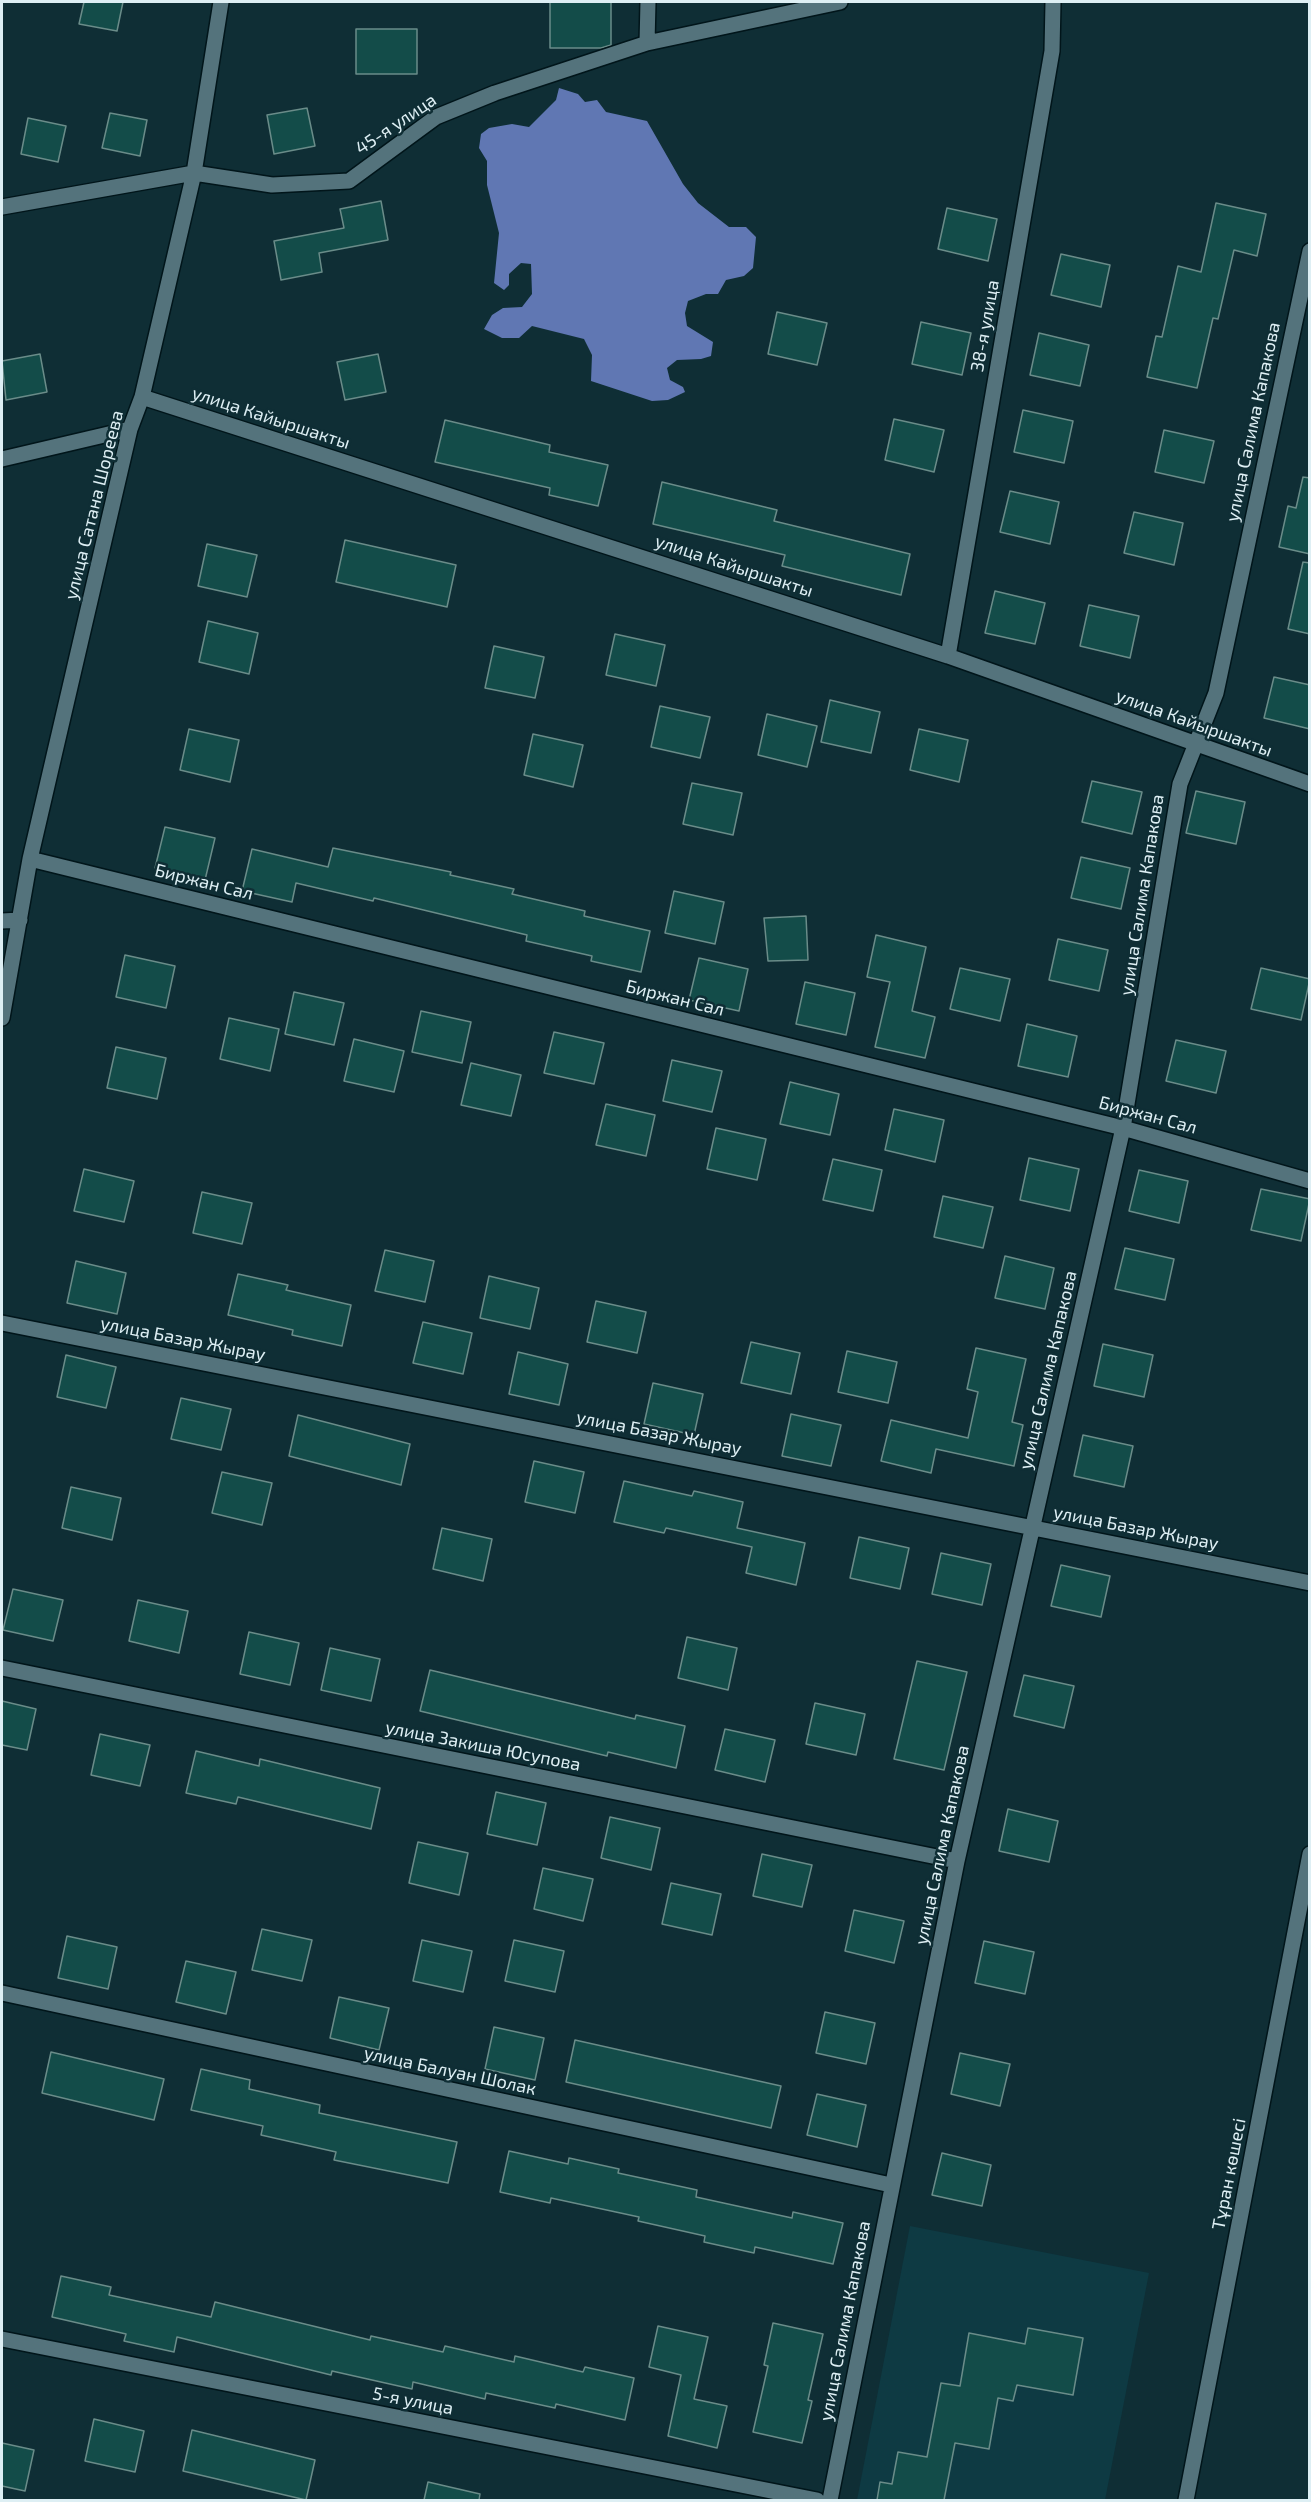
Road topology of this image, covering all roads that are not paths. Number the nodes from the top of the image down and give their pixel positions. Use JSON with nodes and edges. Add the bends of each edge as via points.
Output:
{"nodes":[{"id":1,"x":221,"y":2,"type":"edge"},
{"id":2,"x":648,"y":2,"type":"edge"},
{"id":3,"x":840,"y":2,"type":"edge"},
{"id":4,"x":1053,"y":2,"type":"edge"},
{"id":5,"x":647,"y":43,"type":"junction"},
{"id":6,"x":194,"y":173,"type":"junction"},
{"id":7,"x":2,"y":207,"type":"edge"},
{"id":8,"x":1310,"y":251,"type":"edge"},
{"id":9,"x":142,"y":397,"type":"junction"},
{"id":10,"x":130,"y":429,"type":"junction"},
{"id":11,"x":2,"y":459,"type":"edge"},
{"id":12,"x":948,"y":656,"type":"junction"},
{"id":13,"x":1198,"y":745,"type":"junction"},
{"id":14,"x":1310,"y":784,"type":"edge"},
{"id":15,"x":30,"y":859,"type":"junction"},
{"id":16,"x":20,"y":920,"type":"junction"},
{"id":17,"x":2,"y":921,"type":"edge"},
{"id":18,"x":2,"y":1018,"type":"edge"},
{"id":19,"x":1123,"y":1128,"type":"junction"},
{"id":20,"x":1310,"y":1181,"type":"edge"},
{"id":21,"x":2,"y":1323,"type":"edge"},
{"id":22,"x":1032,"y":1528,"type":"junction"},
{"id":23,"x":1310,"y":1583,"type":"edge"},
{"id":24,"x":2,"y":1668,"type":"edge"},
{"id":25,"x":1310,"y":1854,"type":"edge"},
{"id":26,"x":957,"y":1861,"type":"junction"},
{"id":27,"x":2,"y":1993,"type":"edge"},
{"id":28,"x":891,"y":2185,"type":"junction"},
{"id":29,"x":2,"y":2339,"type":"edge"},
{"id":30,"x":817,"y":2500,"type":"edge"},
{"id":31,"x":830,"y":2500,"type":"edge"},
{"id":32,"x":1186,"y":2500,"type":"edge"}],
"edges":[{"from":1,"to":6,"type":"street","name":"улица Сатана Шореева"},
{"from":2,"to":5,"type":"street"},
{"from":3,"to":5,"type":"street","name":"45-я улица"},
{"from":4,"to":12,"type":"street","name":"38-я улица","via":[[1052,51]]},
{"from":5,"to":6,"type":"street","name":"45-я улица","via":[[495,93],[436,117],[349,180],[272,185]]},
{"from":6,"to":7,"type":"street","name":"45-я улица"},
{"from":6,"to":9,"type":"street","name":"улица Сатана Шореева"},
{"from":8,"to":13,"type":"street","name":"улица Салима Капакова","via":[[1216,693]]},
{"from":9,"to":10,"type":"street","name":"улица Сатана Шореева"},
{"from":9,"to":12,"type":"street","name":"улица Кайыршакты"},
{"from":10,"to":11,"type":"street"},
{"from":10,"to":15,"type":"street","name":"улица Сатана Шореева"},
{"from":12,"to":13,"type":"street","name":"улица Кайыршакты"},
{"from":13,"to":14,"type":"street","name":"улица Кайыршакты"},
{"from":13,"to":19,"type":"street","name":"улица Салима Капакова","via":[[1180,784]]},
{"from":15,"to":16,"type":"street","name":"улица Сатана Шореева"},
{"from":15,"to":19,"type":"street","name":"Биржан Сал"},
{"from":16,"to":17,"type":"street"},
{"from":16,"to":18,"type":"street","name":"улица Сатана Шореева"},
{"from":19,"to":20,"type":"street","name":"Биржан Сал"},
{"from":19,"to":22,"type":"street","name":"улица Салима Капакова"},
{"from":21,"to":22,"type":"street","name":"улица Базар Жырау"},
{"from":22,"to":23,"type":"street","name":"улица Базар Жырау"},
{"from":22,"to":26,"type":"street","name":"улица Салима Капакова"},
{"from":24,"to":26,"type":"street","name":"улица Закиша Юсупова"},
{"from":25,"to":32,"type":"street","name":"Тұран көшесі"},
{"from":26,"to":28,"type":"street","name":"улица Салима Капакова"},
{"from":27,"to":28,"type":"street","name":"улица Балуан Шолак"},
{"from":28,"to":31,"type":"street","name":"улица Салима Капакова"},
{"from":29,"to":30,"type":"street","name":"5-я улица"}]}
